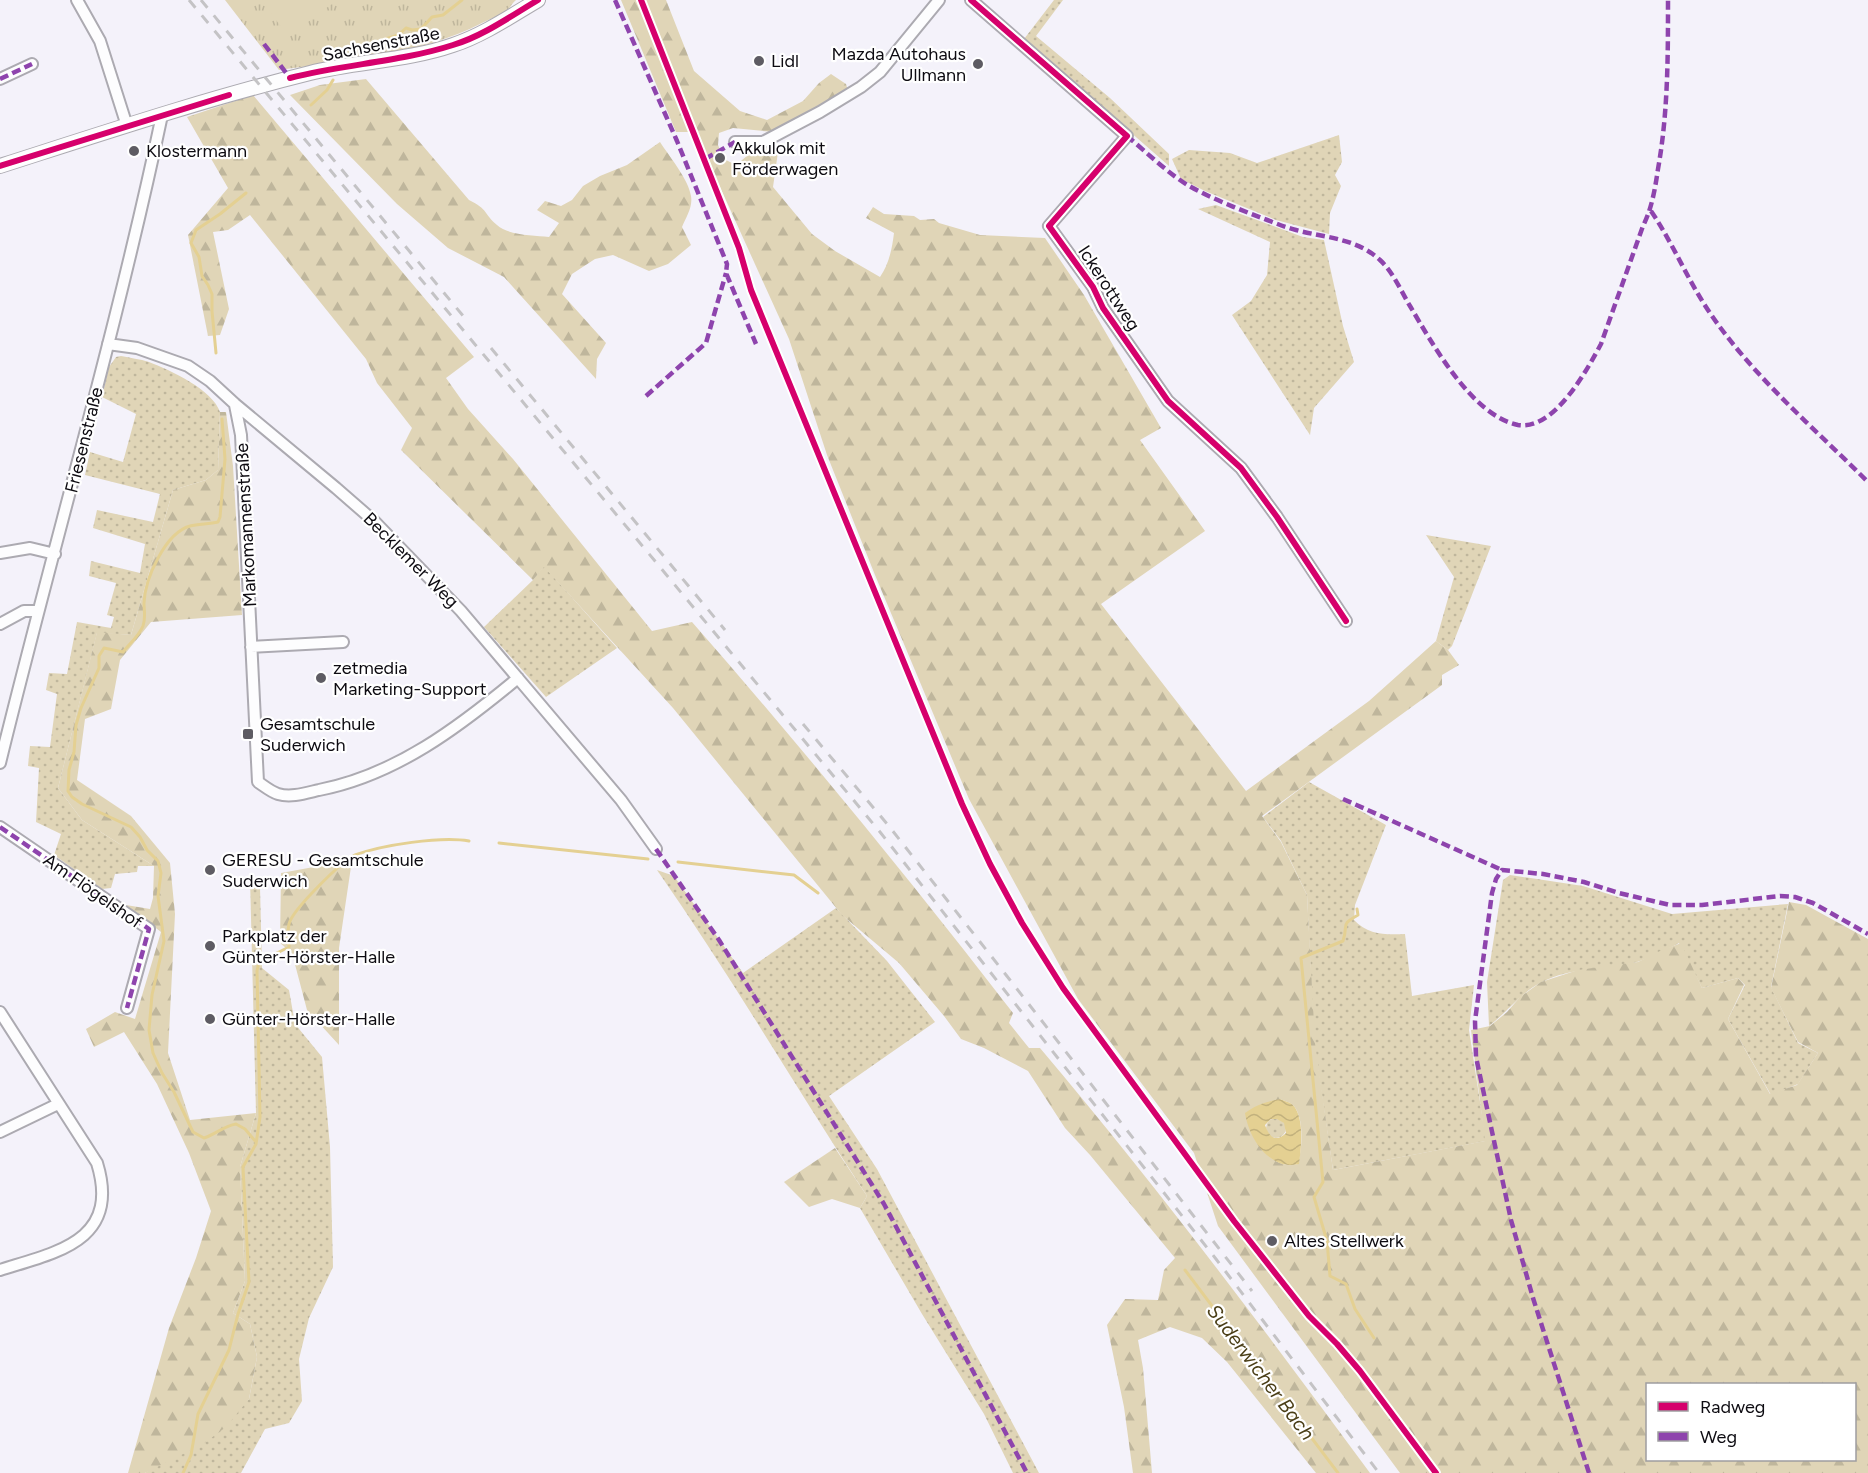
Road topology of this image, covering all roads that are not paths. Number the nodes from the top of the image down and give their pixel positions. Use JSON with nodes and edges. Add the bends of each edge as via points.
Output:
{"nodes":[{"id":1,"x":77,"y":0,"type":"edge"},
{"id":2,"x":538,"y":0,"type":"edge"},
{"id":3,"x":939,"y":0,"type":"edge"},
{"id":4,"x":971,"y":0,"type":"edge"},
{"id":5,"x":32,"y":64,"type":"dead end"},
{"id":6,"x":0,"y":79,"type":"edge"},
{"id":7,"x":162,"y":115,"type":"junction"},
{"id":8,"x":127,"y":126,"type":"junction"},
{"id":9,"x":735,"y":142,"type":"dead end"},
{"id":10,"x":0,"y":166,"type":"edge"},
{"id":11,"x":108,"y":344,"type":"junction"},
{"id":12,"x":235,"y":404,"type":"junction"},
{"id":13,"x":0,"y":553,"type":"edge"},
{"id":14,"x":55,"y":554,"type":"junction"},
{"id":15,"x":37,"y":610,"type":"junction"},
{"id":16,"x":1346,"y":621,"type":"dead end"},
{"id":17,"x":0,"y":624,"type":"edge"},
{"id":18,"x":343,"y":642,"type":"dead end"},
{"id":19,"x":251,"y":647,"type":"junction"},
{"id":20,"x":518,"y":678,"type":"junction"},
{"id":21,"x":0,"y":763,"type":"edge"},
{"id":22,"x":0,"y":827,"type":"edge"},
{"id":23,"x":656,"y":849,"type":"dead end"},
{"id":24,"x":127,"y":1008,"type":"dead end"},
{"id":25,"x":0,"y":1012,"type":"edge"},
{"id":26,"x":58,"y":1104,"type":"junction"},
{"id":27,"x":0,"y":1132,"type":"edge"},
{"id":28,"x":0,"y":1270,"type":"edge"}],
"edges":[{"from":1,"to":8,"type":"street","via":[[100,41]]},
{"from":2,"to":7,"type":"street","name":"Sachsenstraße","via":[[454,45],[312,72]]},
{"from":3,"to":9,"type":"street","via":[[880,72],[861,87],[764,142]]},
{"from":4,"to":16,"type":"street","name":"Ickerottweg","via":[[1127,136],[1049,226],[1168,401],[1241,468]]},
{"from":5,"to":6,"type":"street"},
{"from":7,"to":8,"type":"street","name":"Sachsenstraße"},
{"from":7,"to":11,"type":"street","name":"Friesenstraße"},
{"from":8,"to":10,"type":"street","name":"Sachsenstraße"},
{"from":11,"to":12,"type":"street","name":"Becklemer Weg","via":[[137,348],[188,366]]},
{"from":11,"to":14,"type":"street","name":"Friesenstraße"},
{"from":12,"to":19,"type":"street","name":"Markomannenstraße","via":[[242,435]]},
{"from":12,"to":20,"type":"street","name":"Becklemer Weg","via":[[398,544]]},
{"from":13,"to":14,"type":"street","via":[[30,548]]},
{"from":14,"to":15,"type":"street","name":"Friesenstraße"},
{"from":15,"to":17,"type":"street","via":[[24,611]]},
{"from":15,"to":21,"type":"street","name":"Friesenstraße"},
{"from":18,"to":19,"type":"street"},
{"from":19,"to":20,"type":"street","name":"Markomannenstraße","via":[[258,782],[278,794],[327,789],[384,769],[469,719]]},
{"from":20,"to":23,"type":"street","name":"Becklemer Weg","via":[[621,800]]},
{"from":22,"to":24,"type":"street","name":"Am Flögelshof","via":[[148,929]]},
{"from":25,"to":26,"type":"street"},
{"from":26,"to":27,"type":"street"},
{"from":26,"to":28,"type":"street","via":[[97,1163],[103,1195],[101,1210],[89,1231],[69,1247]]}]}
